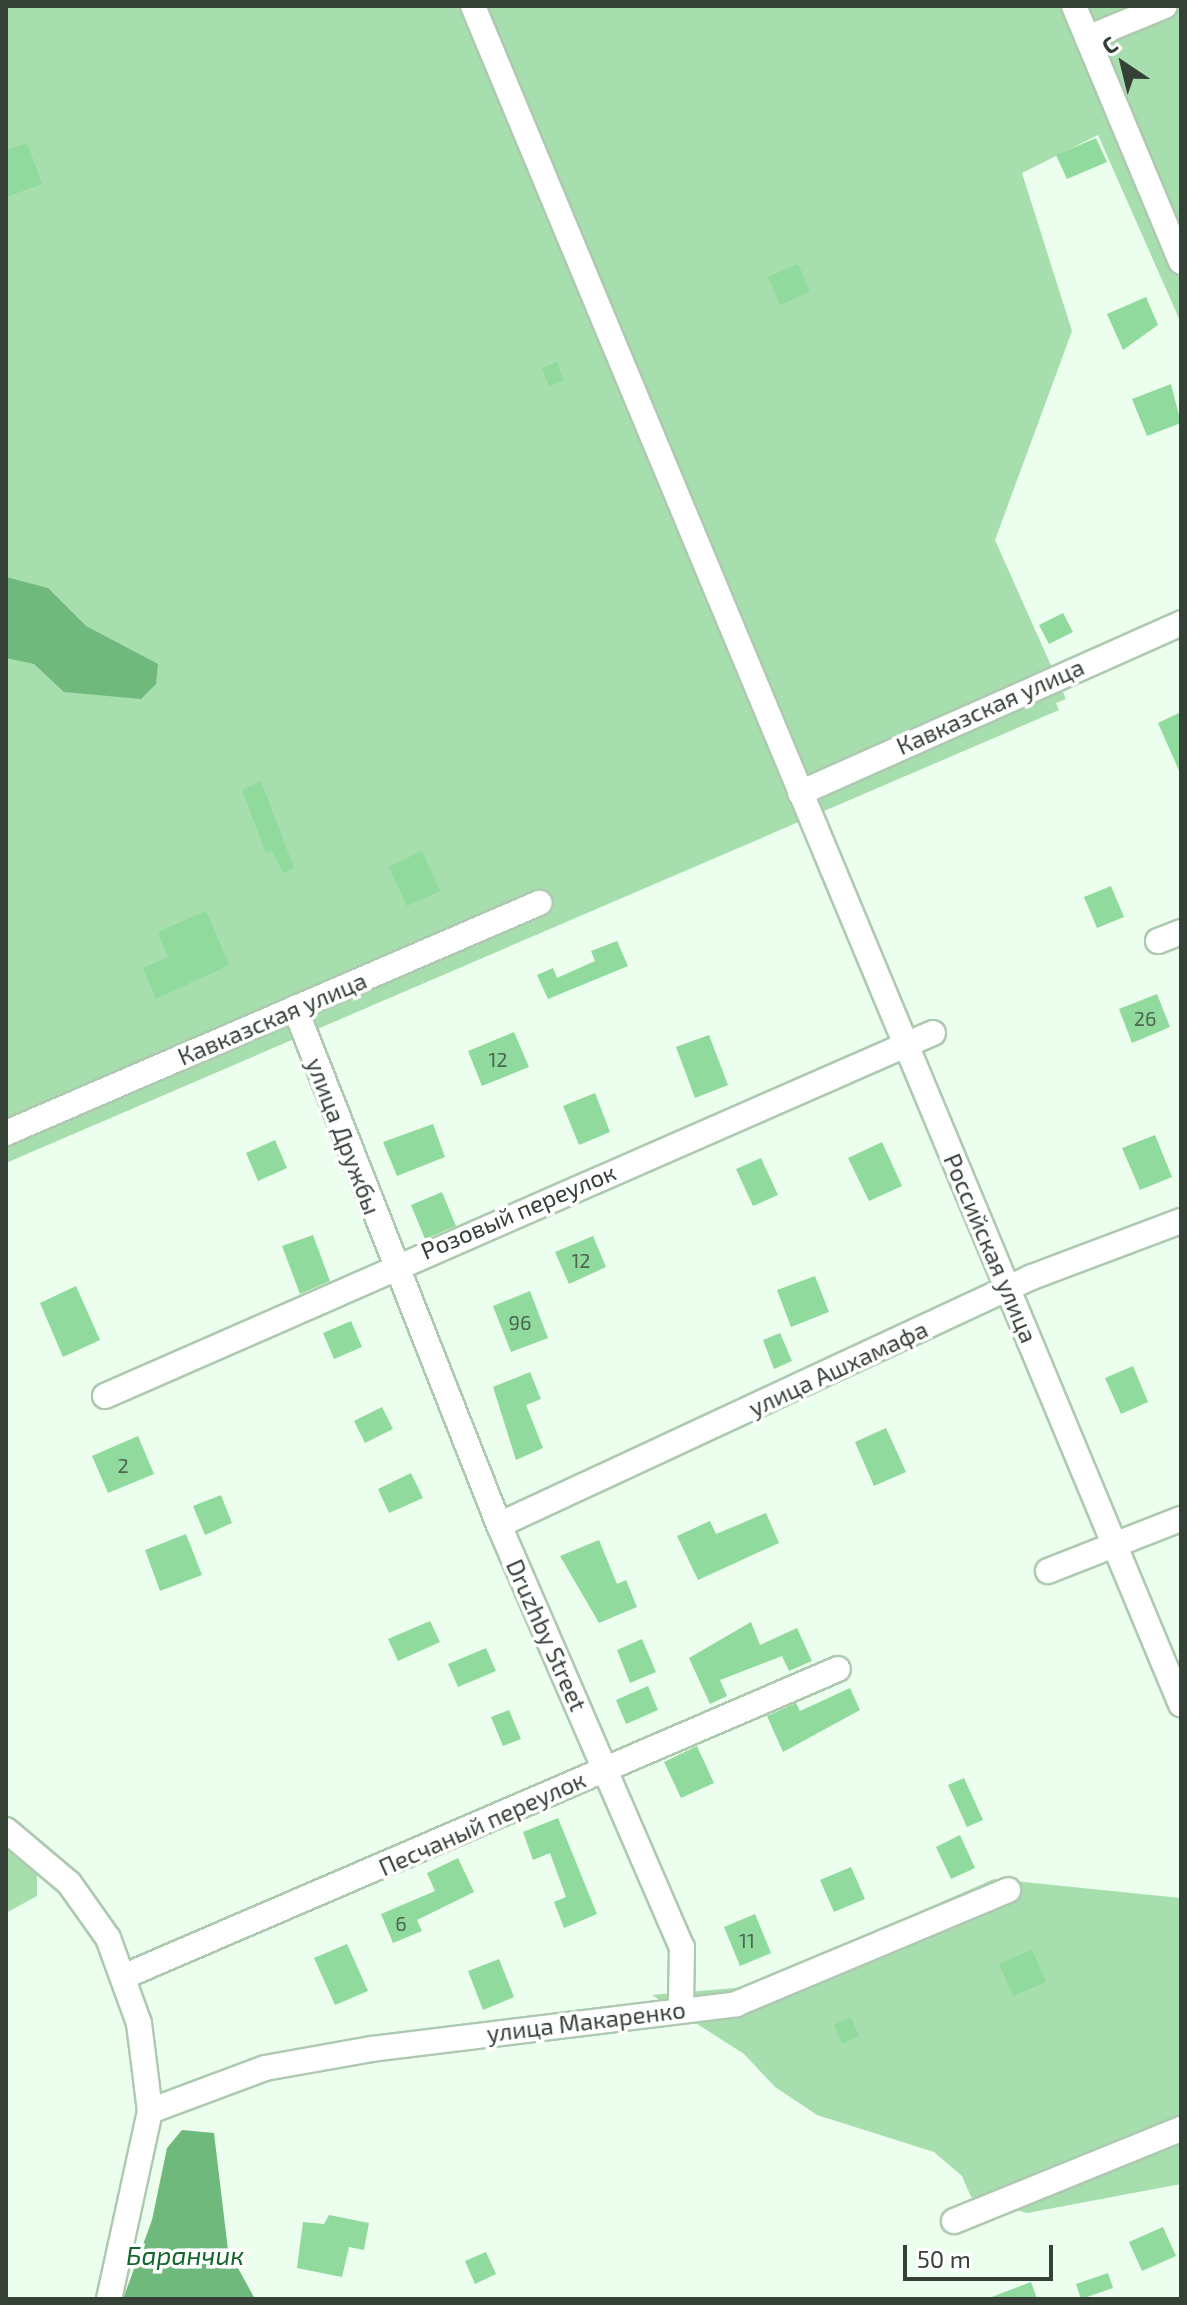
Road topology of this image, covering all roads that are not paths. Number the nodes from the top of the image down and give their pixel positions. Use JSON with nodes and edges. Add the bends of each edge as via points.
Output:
{"nodes":[{"id":1,"x":473,"y":6,"type":"edge"},
{"id":2,"x":1074,"y":6,"type":"edge"},
{"id":3,"x":1165,"y":6,"type":"edge"},
{"id":4,"x":1087,"y":38,"type":"junction"},
{"id":5,"x":1181,"y":262,"type":"edge"},
{"id":6,"x":1181,"y":623,"type":"edge"},
{"id":7,"x":800,"y":793,"type":"junction"},
{"id":8,"x":539,"y":903,"type":"dead end"},
{"id":9,"x":295,"y":1008,"type":"junction"},
{"id":10,"x":933,"y":1033,"type":"dead end"},
{"id":11,"x":906,"y":1045,"type":"junction"},
{"id":12,"x":6,"y":1133,"type":"edge"},
{"id":13,"x":1181,"y":1221,"type":"edge"},
{"id":14,"x":393,"y":1265,"type":"junction"},
{"id":15,"x":1007,"y":1289,"type":"junction"},
{"id":16,"x":105,"y":1396,"type":"dead end"},
{"id":17,"x":1181,"y":1519,"type":"edge"},
{"id":18,"x":499,"y":1525,"type":"junction"},
{"id":19,"x":1115,"y":1545,"type":"junction"},
{"id":20,"x":1048,"y":1571,"type":"dead end"},
{"id":21,"x":838,"y":1669,"type":"dead end"},
{"id":22,"x":1181,"y":1704,"type":"edge"},
{"id":23,"x":607,"y":1769,"type":"junction"},
{"id":24,"x":6,"y":1830,"type":"edge"},
{"id":25,"x":1008,"y":1890,"type":"dead end"},
{"id":26,"x":125,"y":1976,"type":"junction"},
{"id":27,"x":681,"y":2007,"type":"junction"},
{"id":28,"x":150,"y":2111,"type":"junction"},
{"id":29,"x":1181,"y":2129,"type":"edge"},
{"id":30,"x":954,"y":2221,"type":"dead end"},
{"id":31,"x":109,"y":2299,"type":"edge"}],
"edges":[{"from":1,"to":7,"type":"street","name":"Российская улица"},
{"from":2,"to":4,"type":"street"},
{"from":3,"to":4,"type":"street"},
{"from":4,"to":5,"type":"street"},
{"from":6,"to":7,"type":"street","name":"Кавказcкая улица"},
{"from":7,"to":11,"type":"street","name":"Российская улица"},
{"from":8,"to":9,"type":"street","name":"Кавказcкая улица"},
{"from":9,"to":12,"type":"street","name":"Кавказcкая улица"},
{"from":9,"to":14,"type":"street","name":"улица Дружбы"},
{"from":10,"to":11,"type":"street","name":"Розовый переулок"},
{"from":11,"to":14,"type":"street","name":"Розовый переулок"},
{"from":11,"to":15,"type":"street","name":"Российская улица"},
{"from":13,"to":15,"type":"street","name":"улица Ашхамафа"},
{"from":14,"to":16,"type":"street","name":"Розовый переулок"},
{"from":14,"to":18,"type":"street","name":"Druzhby Street"},
{"from":15,"to":18,"type":"street","name":"улица Ашхамафа"},
{"from":15,"to":19,"type":"street","name":"Российская улица"},
{"from":17,"to":19,"type":"street"},
{"from":18,"to":23,"type":"street","name":"Druzhby Street"},
{"from":19,"to":20,"type":"street"},
{"from":19,"to":22,"type":"street","name":"Российская улица"},
{"from":21,"to":23,"type":"street","name":"Песчаный переулок"},
{"from":23,"to":26,"type":"street","name":"Песчаный переулок"},
{"from":23,"to":27,"type":"street","name":"Druzhby Street","via":[[682,1947]]},
{"from":24,"to":26,"type":"street","via":[[69,1883]]},
{"from":25,"to":27,"type":"street","name":"улица Макаренко","via":[[736,2004]]},
{"from":26,"to":28,"type":"street"},
{"from":27,"to":28,"type":"street","name":"улица Макаренко","via":[[265,2068]]},
{"from":28,"to":31,"type":"street"},
{"from":29,"to":30,"type":"street"}]}
